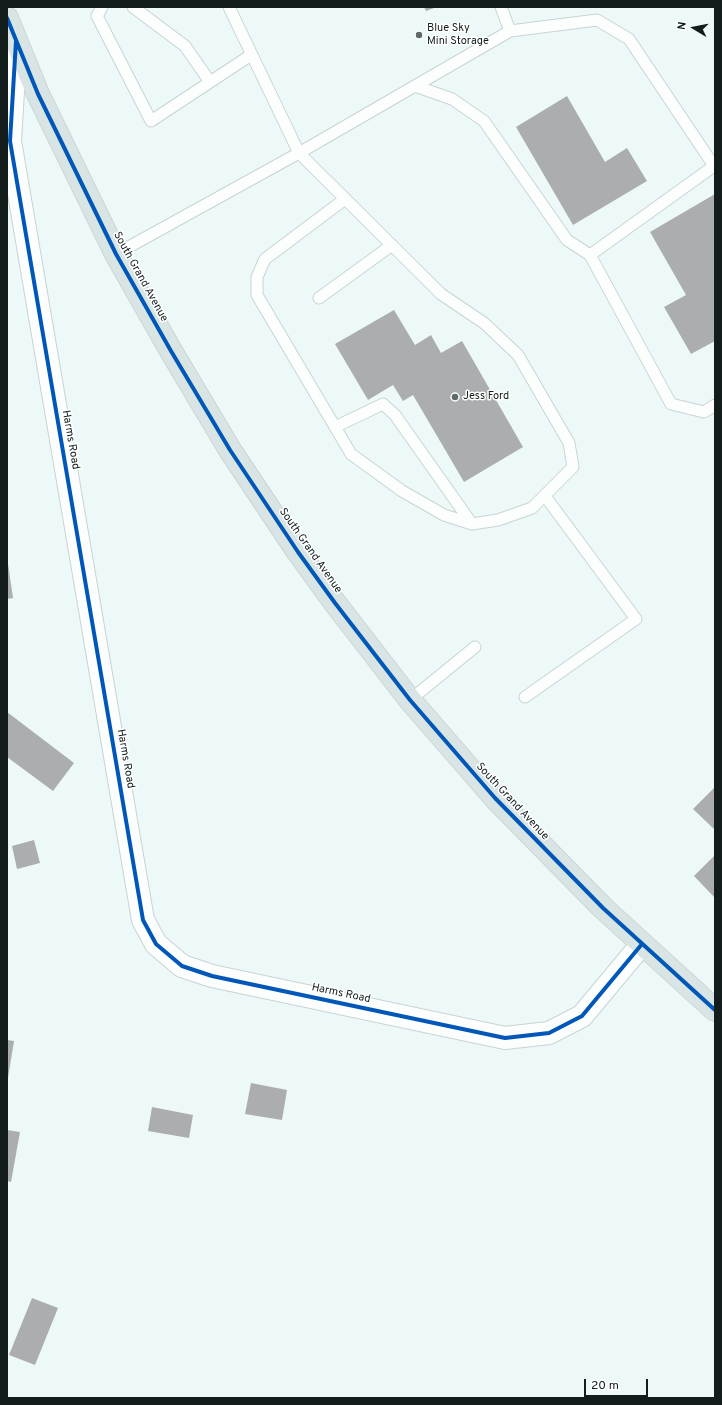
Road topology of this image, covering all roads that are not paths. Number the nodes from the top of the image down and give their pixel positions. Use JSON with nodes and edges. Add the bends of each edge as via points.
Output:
{"nodes":[{"id":1,"x":102,"y":7,"type":"edge"},
{"id":2,"x":133,"y":7,"type":"edge"},
{"id":3,"x":228,"y":7,"type":"edge"},
{"id":4,"x":501,"y":7,"type":"edge"},
{"id":5,"x":7,"y":18,"type":"edge"},
{"id":6,"x":510,"y":32,"type":"junction"},
{"id":7,"x":16,"y":42,"type":"junction"},
{"id":8,"x":252,"y":55,"type":"junction"},
{"id":9,"x":210,"y":82,"type":"junction"},
{"id":10,"x":415,"y":86,"type":"junction"},
{"id":11,"x":299,"y":153,"type":"junction"},
{"id":12,"x":345,"y":199,"type":"junction"},
{"id":13,"x":392,"y":245,"type":"junction"},
{"id":14,"x":116,"y":254,"type":"junction"},
{"id":15,"x":590,"y":255,"type":"junction"},
{"id":16,"x":319,"y":298,"type":"dead end"},
{"id":17,"x":715,"y":405,"type":"edge"},
{"id":18,"x":335,"y":427,"type":"junction"},
{"id":19,"x":545,"y":496,"type":"junction"},
{"id":20,"x":472,"y":524,"type":"junction"},
{"id":21,"x":475,"y":647,"type":"dead end"},
{"id":22,"x":525,"y":697,"type":"dead end"},
{"id":23,"x":410,"y":700,"type":"junction"},
{"id":24,"x":642,"y":944,"type":"junction"},
{"id":25,"x":715,"y":1010,"type":"edge"}],
"edges":[{"from":1,"to":9,"type":"lane","via":[[97,16],[151,121]]},
{"from":2,"to":9,"type":"lane","via":[[185,46]]},
{"from":3,"to":8,"type":"lane"},
{"from":4,"to":6,"type":"lane"},
{"from":5,"to":7,"type":"main road","name":"South Grand Avenue"},
{"from":6,"to":10,"type":"lane"},
{"from":6,"to":15,"type":"lane","via":[[597,20],[629,39],[714,166]]},
{"from":7,"to":14,"type":"main road","name":"South Grand Avenue","via":[[63,147]]},
{"from":7,"to":24,"type":"street","name":"Harms Road","via":[[10,141],[143,920],[156,944],[182,966],[212,976],[505,1038],[549,1033],[582,1016]]},
{"from":8,"to":9,"type":"lane"},
{"from":8,"to":11,"type":"lane"},
{"from":10,"to":11,"type":"lane"},
{"from":10,"to":15,"type":"lane","via":[[452,99],[484,121],[567,240]]},
{"from":11,"to":12,"type":"lane"},
{"from":11,"to":14,"type":"lane"},
{"from":12,"to":13,"type":"lane"},
{"from":12,"to":18,"type":"lane","via":[[265,259],[257,277],[257,295]]},
{"from":13,"to":16,"type":"lane"},
{"from":13,"to":19,"type":"lane","via":[[441,294],[484,324],[518,355],[569,443],[573,467]]},
{"from":14,"to":23,"type":"main road","name":"South Grand Avenue","via":[[230,450],[335,603]]},
{"from":15,"to":17,"type":"lane","via":[[671,404],[704,412]]},
{"from":18,"to":20,"type":"lane","via":[[351,454],[402,491],[444,515]]},
{"from":18,"to":20,"type":"lane","via":[[383,404],[395,415]]},
{"from":19,"to":20,"type":"lane","via":[[532,508],[498,520]]},
{"from":19,"to":22,"type":"lane","via":[[636,619]]},
{"from":21,"to":23,"type":"lane"},
{"from":23,"to":24,"type":"main road","name":"South Grand Avenue","via":[[527,832]]},
{"from":24,"to":25,"type":"main road","name":"South Grand Avenue"}]}
